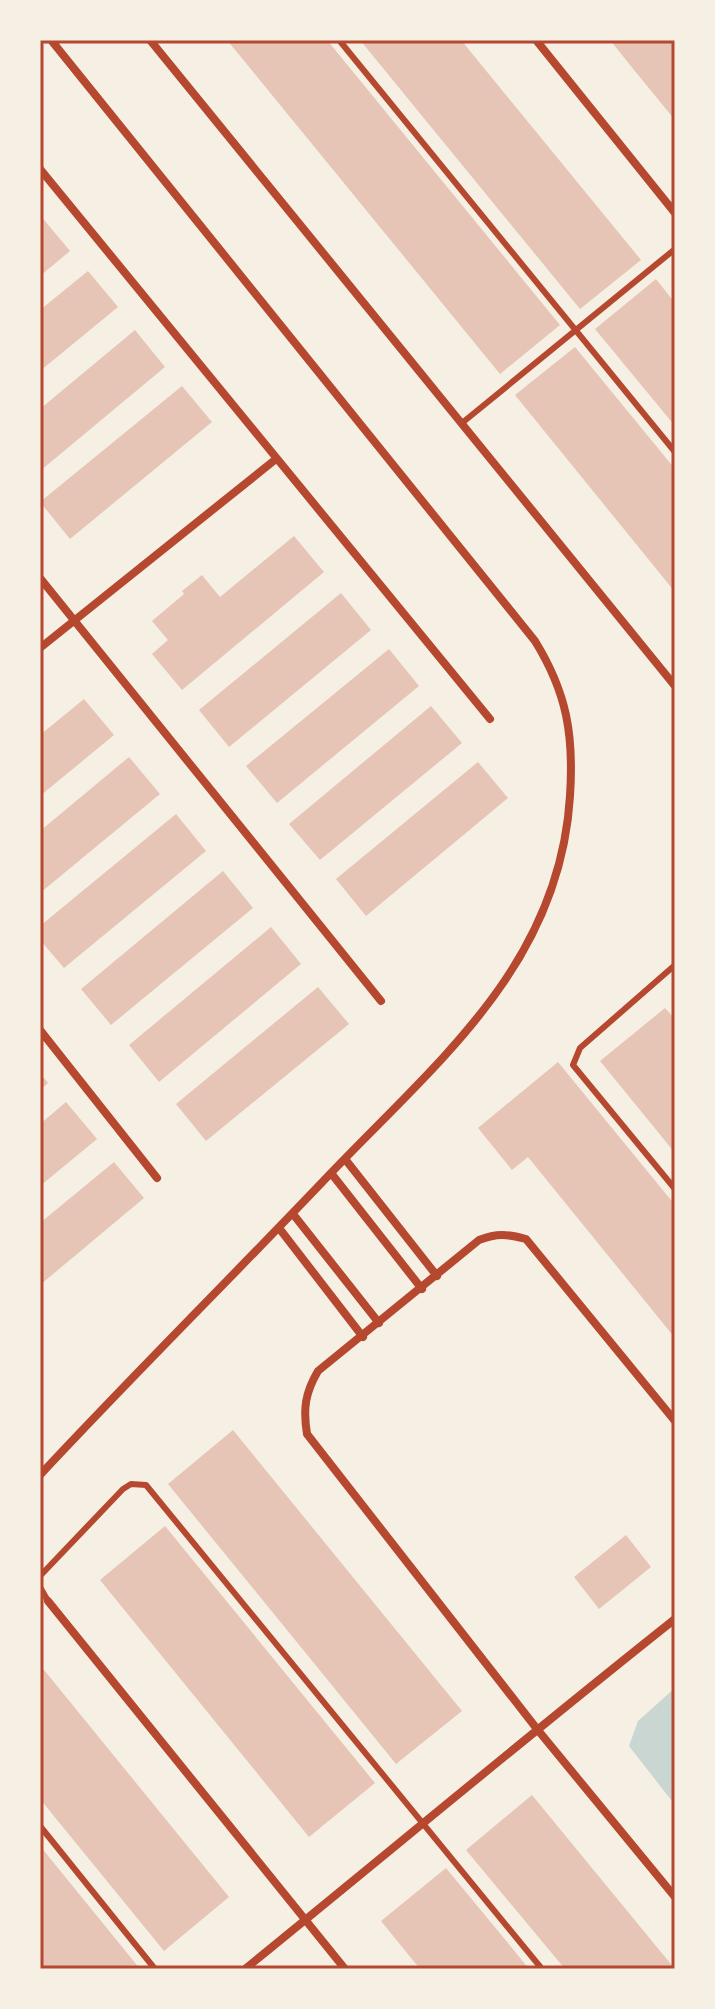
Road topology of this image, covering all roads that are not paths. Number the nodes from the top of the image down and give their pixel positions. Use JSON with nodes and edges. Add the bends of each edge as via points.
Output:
{"nodes":[{"id":1,"x":51,"y":40,"type":"edge"},
{"id":2,"x":150,"y":40,"type":"edge"},
{"id":3,"x":339,"y":40,"type":"edge"},
{"id":4,"x":536,"y":40,"type":"edge"},
{"id":5,"x":40,"y":169,"type":"edge"},
{"id":6,"x":675,"y":213,"type":"edge"},
{"id":7,"x":675,"y":249,"type":"edge"},
{"id":8,"x":576,"y":329,"type":"junction"},
{"id":9,"x":462,"y":423,"type":"junction"},
{"id":10,"x":675,"y":452,"type":"edge"},
{"id":11,"x":276,"y":459,"type":"junction"},
{"id":12,"x":40,"y":578,"type":"edge"},
{"id":13,"x":74,"y":620,"type":"junction"},
{"id":14,"x":40,"y":648,"type":"edge"},
{"id":15,"x":675,"y":686,"type":"edge"},
{"id":16,"x":490,"y":719,"type":"dead end"},
{"id":17,"x":675,"y":965,"type":"edge"},
{"id":18,"x":381,"y":1001,"type":"dead end"},
{"id":19,"x":40,"y":1030,"type":"edge"},
{"id":20,"x":345,"y":1159,"type":"junction"},
{"id":21,"x":331,"y":1173,"type":"junction"},
{"id":22,"x":157,"y":1178,"type":"dead end"},
{"id":23,"x":675,"y":1189,"type":"edge"},
{"id":24,"x":293,"y":1214,"type":"junction"},
{"id":25,"x":279,"y":1228,"type":"junction"},
{"id":26,"x":437,"y":1276,"type":"junction"},
{"id":27,"x":422,"y":1289,"type":"junction"},
{"id":28,"x":379,"y":1323,"type":"junction"},
{"id":29,"x":363,"y":1337,"type":"junction"},
{"id":30,"x":675,"y":1421,"type":"edge"},
{"id":31,"x":40,"y":1475,"type":"edge"},
{"id":32,"x":40,"y":1576,"type":"edge"},
{"id":33,"x":40,"y":1587,"type":"edge"},
{"id":34,"x":48,"y":1601,"type":"joint"},
{"id":35,"x":675,"y":1619,"type":"edge"},
{"id":36,"x":537,"y":1729,"type":"junction"},
{"id":37,"x":424,"y":1825,"type":"junction"},
{"id":38,"x":40,"y":1826,"type":"edge"},
{"id":39,"x":675,"y":1897,"type":"edge"},
{"id":40,"x":307,"y":1919,"type":"junction"},
{"id":41,"x":155,"y":1969,"type":"edge"},
{"id":42,"x":245,"y":1969,"type":"edge"},
{"id":43,"x":345,"y":1969,"type":"edge"},
{"id":44,"x":542,"y":1969,"type":"edge"}],
"edges":[{"from":1,"to":20,"type":"street","via":[[535,641],[562,694],[572,767],[569,819],[557,874],[535,931],[507,981],[466,1032]]},
{"from":2,"to":9,"type":"street"},
{"from":3,"to":8,"type":"lane"},
{"from":4,"to":6,"type":"street"},
{"from":5,"to":11,"type":"street"},
{"from":7,"to":8,"type":"lane"},
{"from":8,"to":9,"type":"lane"},
{"from":8,"to":10,"type":"lane"},
{"from":9,"to":15,"type":"street"},
{"from":11,"to":13,"type":"street"},
{"from":11,"to":16,"type":"street"},
{"from":12,"to":13,"type":"street"},
{"from":13,"to":14,"type":"street"},
{"from":13,"to":18,"type":"street"},
{"from":17,"to":23,"type":"lane","via":[[580,1048],[573,1065]]},
{"from":19,"to":22,"type":"street"},
{"from":20,"to":21,"type":"street"},
{"from":20,"to":26,"type":"street"},
{"from":21,"to":24,"type":"street"},
{"from":21,"to":27,"type":"street"},
{"from":24,"to":25,"type":"street"},
{"from":24,"to":28,"type":"street"},
{"from":25,"to":29,"type":"street"},
{"from":25,"to":31,"type":"street"},
{"from":26,"to":27,"type":"street"},
{"from":26,"to":30,"type":"street","via":[[479,1240],[496,1234],[526,1239]]},
{"from":27,"to":28,"type":"street"},
{"from":28,"to":29,"type":"street"},
{"from":29,"to":36,"type":"street","via":[[318,1371],[307,1390],[307,1434]]},
{"from":32,"to":37,"type":"lane","via":[[123,1489],[146,1485]]},
{"from":33,"to":34,"type":"lane"},
{"from":34,"to":40,"type":"street"},
{"from":35,"to":36,"type":"street"},
{"from":36,"to":37,"type":"street"},
{"from":36,"to":39,"type":"street"},
{"from":37,"to":40,"type":"street"},
{"from":37,"to":44,"type":"lane"},
{"from":38,"to":41,"type":"lane"},
{"from":40,"to":42,"type":"street"},
{"from":40,"to":43,"type":"street"}]}
